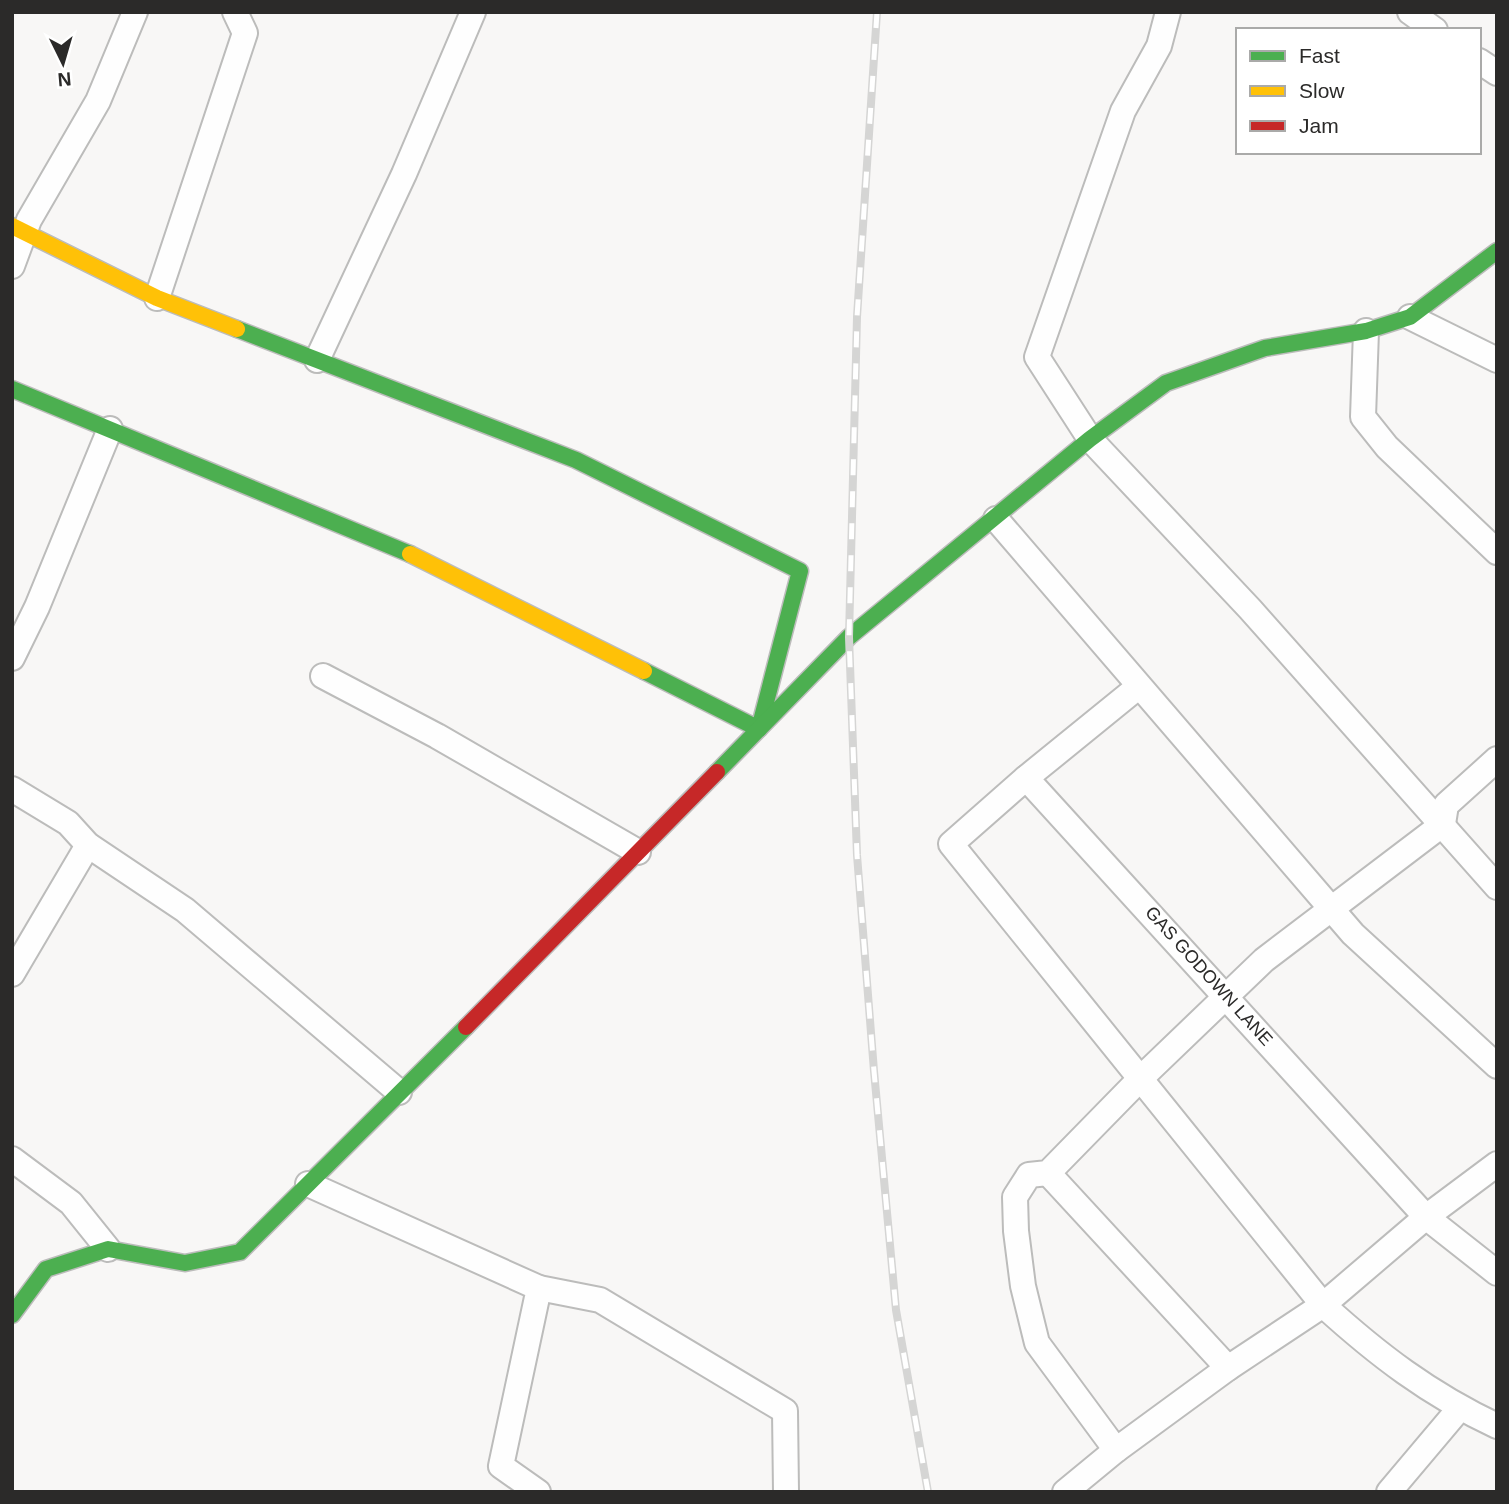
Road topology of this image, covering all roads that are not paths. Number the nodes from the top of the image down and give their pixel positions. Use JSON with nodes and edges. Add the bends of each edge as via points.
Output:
{"nodes":[{"id":1,"x":135,"y":12,"type":"edge"},
{"id":2,"x":235,"y":12,"type":"edge"},
{"id":3,"x":473,"y":12,"type":"edge"},
{"id":4,"x":1168,"y":12,"type":"edge"},
{"id":5,"x":1410,"y":12,"type":"edge"},
{"id":6,"x":1432,"y":28,"type":"edge"},
{"id":7,"x":1481,"y":62,"type":"edge"},
{"id":8,"x":1497,"y":73,"type":"edge"},
{"id":9,"x":19,"y":230,"type":"edge"},
{"id":10,"x":1497,"y":251,"type":"edge"},
{"id":11,"x":12,"y":265,"type":"edge"},
{"id":12,"x":157,"y":298,"type":"junction"},
{"id":13,"x":1410,"y":317,"type":"junction"},
{"id":14,"x":1366,"y":331,"type":"junction"},
{"id":15,"x":317,"y":360,"type":"junction"},
{"id":16,"x":1497,"y":360,"type":"edge"},
{"id":17,"x":12,"y":390,"type":"edge"},
{"id":18,"x":110,"y":429,"type":"junction"},
{"id":19,"x":1090,"y":439,"type":"junction"},
{"id":20,"x":996,"y":519,"type":"junction"},
{"id":21,"x":1497,"y":552,"type":"edge"},
{"id":22,"x":12,"y":658,"type":"edge"},
{"id":23,"x":323,"y":676,"type":"dead end"},
{"id":24,"x":1138,"y":687,"type":"junction"},
{"id":25,"x":759,"y":729,"type":"junction"},
{"id":26,"x":1497,"y":760,"type":"edge"},
{"id":27,"x":1026,"y":778,"type":"junction"},
{"id":28,"x":12,"y":789,"type":"edge"},
{"id":29,"x":1443,"y":824,"type":"junction"},
{"id":30,"x":88,"y":845,"type":"junction"},
{"id":31,"x":638,"y":852,"type":"junction"},
{"id":32,"x":1497,"y":887,"type":"edge"},
{"id":33,"x":1330,"y":908,"type":"junction"},
{"id":34,"x":12,"y":974,"type":"edge"},
{"id":35,"x":1227,"y":996,"type":"junction"},
{"id":36,"x":1497,"y":1066,"type":"edge"},
{"id":37,"x":1140,"y":1079,"type":"junction"},
{"id":38,"x":398,"y":1092,"type":"junction"},
{"id":39,"x":12,"y":1159,"type":"edge"},
{"id":40,"x":1497,"y":1164,"type":"edge"},
{"id":41,"x":1048,"y":1173,"type":"junction"},
{"id":42,"x":308,"y":1184,"type":"junction"},
{"id":43,"x":1426,"y":1217,"type":"junction"},
{"id":44,"x":108,"y":1249,"type":"junction"},
{"id":45,"x":1497,"y":1273,"type":"edge"},
{"id":46,"x":539,"y":1288,"type":"junction"},
{"id":47,"x":1324,"y":1305,"type":"junction"},
{"id":48,"x":12,"y":1314,"type":"edge"},
{"id":49,"x":1228,"y":1368,"type":"junction"},
{"id":50,"x":1459,"y":1409,"type":"junction"},
{"id":51,"x":1497,"y":1426,"type":"edge"},
{"id":52,"x":1116,"y":1450,"type":"junction"},
{"id":53,"x":538,"y":1492,"type":"edge"},
{"id":54,"x":786,"y":1492,"type":"edge"},
{"id":55,"x":1065,"y":1492,"type":"edge"},
{"id":56,"x":1389,"y":1492,"type":"edge"}],
"edges":[{"from":1,"to":9,"type":"street","via":[[97,101]]},
{"from":2,"to":12,"type":"street","via":[[245,33]]},
{"from":3,"to":15,"type":"street"},
{"from":4,"to":19,"type":"street","via":[[1159,46],[1123,111],[1037,357]]},
{"from":5,"to":6,"type":"street"},
{"from":7,"to":8,"type":"street"},
{"from":9,"to":11,"type":"street"},
{"from":9,"to":12,"type":"street"},
{"from":10,"to":13,"type":"street"},
{"from":12,"to":15,"type":"street"},
{"from":13,"to":14,"type":"street"},
{"from":13,"to":16,"type":"street"},
{"from":14,"to":19,"type":"street","via":[[1265,348],[1166,383]]},
{"from":14,"to":21,"type":"street","via":[[1363,416],[1387,447]]},
{"from":15,"to":25,"type":"street","via":[[576,460],[800,571]]},
{"from":17,"to":18,"type":"street"},
{"from":18,"to":22,"type":"street"},
{"from":18,"to":25,"type":"street","via":[[436,565]]},
{"from":19,"to":20,"type":"street"},
{"from":19,"to":29,"type":"street"},
{"from":20,"to":24,"type":"street"},
{"from":20,"to":25,"type":"street","via":[[849,637]]},
{"from":23,"to":31,"type":"street"},
{"from":24,"to":27,"type":"street"},
{"from":24,"to":33,"type":"street"},
{"from":25,"to":31,"type":"street"},
{"from":26,"to":29,"type":"street","via":[[1446,805]]},
{"from":27,"to":35,"type":"street","name":"GAS GODOWN LANE"},
{"from":27,"to":37,"type":"street","via":[[951,844]]},
{"from":28,"to":30,"type":"street","via":[[68,823]]},
{"from":29,"to":32,"type":"street"},
{"from":29,"to":33,"type":"street"},
{"from":30,"to":34,"type":"street"},
{"from":30,"to":38,"type":"street","via":[[185,910]]},
{"from":31,"to":38,"type":"street"},
{"from":33,"to":35,"type":"street"},
{"from":33,"to":36,"type":"street"},
{"from":35,"to":37,"type":"street"},
{"from":35,"to":43,"type":"street","name":"GAS GODOWN LANE"},
{"from":37,"to":41,"type":"street"},
{"from":37,"to":47,"type":"street"},
{"from":38,"to":42,"type":"street"},
{"from":39,"to":44,"type":"street","via":[[71,1203]]},
{"from":40,"to":43,"type":"street"},
{"from":41,"to":49,"type":"street"},
{"from":41,"to":52,"type":"street","via":[[1029,1175],[1015,1197],[1023,1286],[1037,1343]]},
{"from":42,"to":44,"type":"street","via":[[240,1252],[185,1264]]},
{"from":42,"to":46,"type":"street"},
{"from":43,"to":45,"type":"street","name":"GAS GODOWN LANE"},
{"from":43,"to":47,"type":"street"},
{"from":44,"to":48,"type":"street","via":[[46,1269]]},
{"from":46,"to":53,"type":"street","via":[[501,1466]]},
{"from":46,"to":54,"type":"street","via":[[600,1300],[785,1411]]},
{"from":47,"to":49,"type":"street"},
{"from":47,"to":50,"type":"street","via":[[1380,1356]]},
{"from":49,"to":52,"type":"street"},
{"from":50,"to":51,"type":"street"},
{"from":50,"to":56,"type":"street"},
{"from":52,"to":55,"type":"street"}]}
